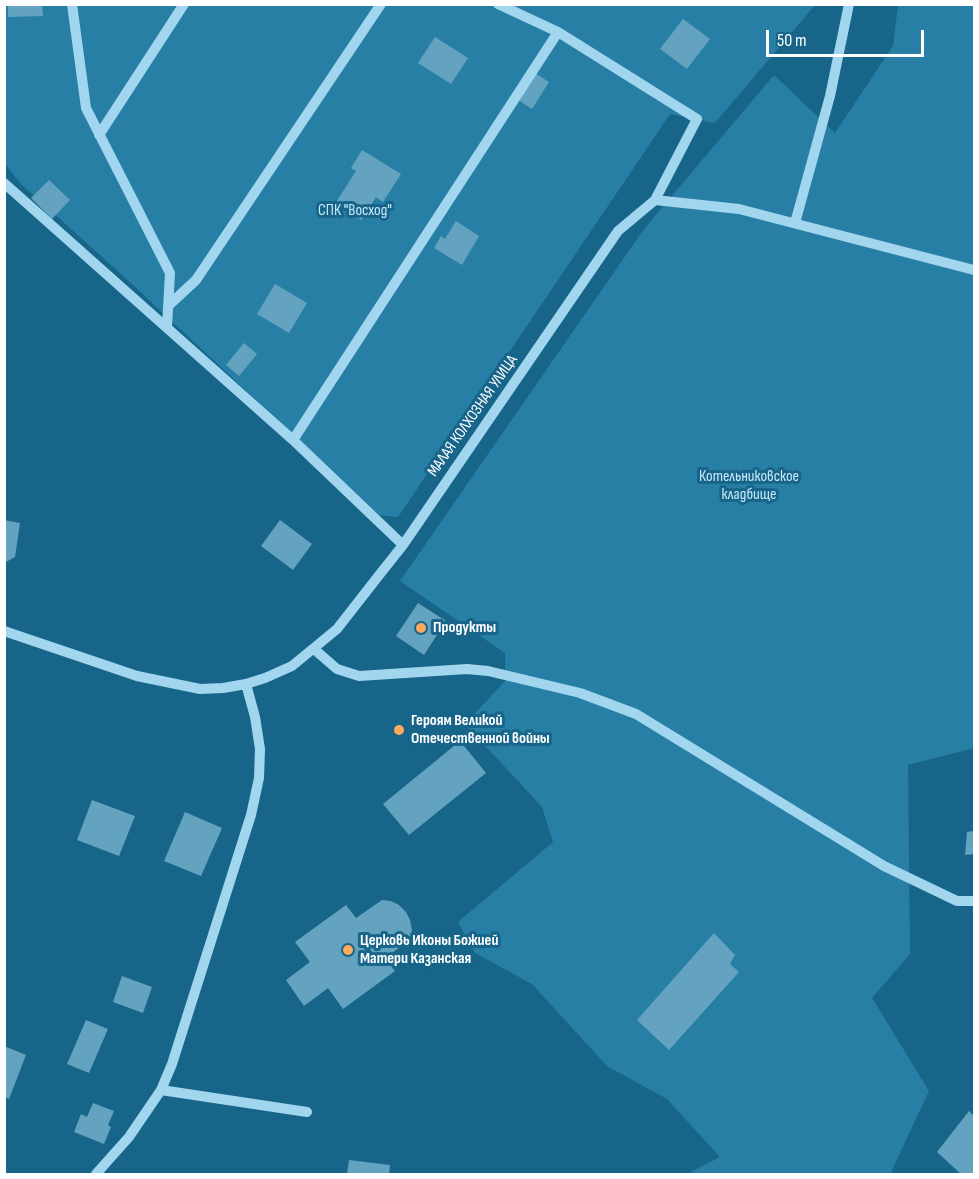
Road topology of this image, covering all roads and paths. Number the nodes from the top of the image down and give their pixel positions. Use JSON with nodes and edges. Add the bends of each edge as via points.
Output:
{"nodes":[{"id":1,"x":72,"y":4,"type":"edge"},
{"id":2,"x":184,"y":4,"type":"edge"},
{"id":3,"x":381,"y":4,"type":"edge"},
{"id":4,"x":498,"y":4,"type":"edge"},
{"id":5,"x":849,"y":4,"type":"edge"},
{"id":6,"x":558,"y":32,"type":"junction"},
{"id":7,"x":99,"y":135,"type":"junction"},
{"id":8,"x":4,"y":183,"type":"edge"},
{"id":9,"x":655,"y":200,"type":"junction"},
{"id":10,"x":795,"y":223,"type":"junction"},
{"id":11,"x":975,"y":270,"type":"edge"},
{"id":12,"x":168,"y":306,"type":"junction"},
{"id":13,"x":167,"y":327,"type":"junction"},
{"id":14,"x":293,"y":440,"type":"junction"},
{"id":15,"x":403,"y":544,"type":"junction"},
{"id":16,"x":4,"y":631,"type":"edge"},
{"id":17,"x":314,"y":649,"type":"junction"},
{"id":18,"x":246,"y":684,"type":"junction"},
{"id":19,"x":975,"y":901,"type":"edge"},
{"id":20,"x":161,"y":1090,"type":"junction"},
{"id":21,"x":307,"y":1113,"type":"dead end"},
{"id":22,"x":96,"y":1174,"type":"edge"}],
"edges":[{"from":1,"to":7,"type":"street","via":[[86,108]]},
{"from":2,"to":7,"type":"street"},
{"from":3,"to":12,"type":"street","via":[[196,280]]},
{"from":4,"to":6,"type":"street"},
{"from":5,"to":10,"type":"street","via":[[830,96]]},
{"from":6,"to":9,"type":"street","via":[[697,119]]},
{"from":6,"to":14,"type":"street"},
{"from":7,"to":12,"type":"street","via":[[171,273]]},
{"from":8,"to":13,"type":"street"},
{"from":9,"to":10,"type":"street","via":[[739,209]]},
{"from":9,"to":15,"type":"street","name":"МАЛАЯ КОЛХОЗНАЯ УЛИЦА","via":[[618,231]]},
{"from":10,"to":11,"type":"street"},
{"from":12,"to":13,"type":"street"},
{"from":13,"to":14,"type":"street"},
{"from":14,"to":15,"type":"street"},
{"from":15,"to":17,"type":"street","name":"МАЛАЯ КОЛХОЗНАЯ УЛИЦА","via":[[337,629]]},
{"from":16,"to":18,"type":"street","name":"МАЛАЯ КОЛХОЗНАЯ УЛИЦА","via":[[178,686],[200,689]]},
{"from":17,"to":18,"type":"street","name":"МАЛАЯ КОЛХОЗНАЯ УЛИЦА","via":[[292,666]]},
{"from":17,"to":19,"type":"street","via":[[337,669],[359,676],[488,671],[580,693],[636,714],[884,866],[957,902]]},
{"from":18,"to":20,"type":"street","via":[[260,749],[257,787]]},
{"from":20,"to":21,"type":"street"},
{"from":20,"to":22,"type":"street","via":[[129,1137]]}]}
